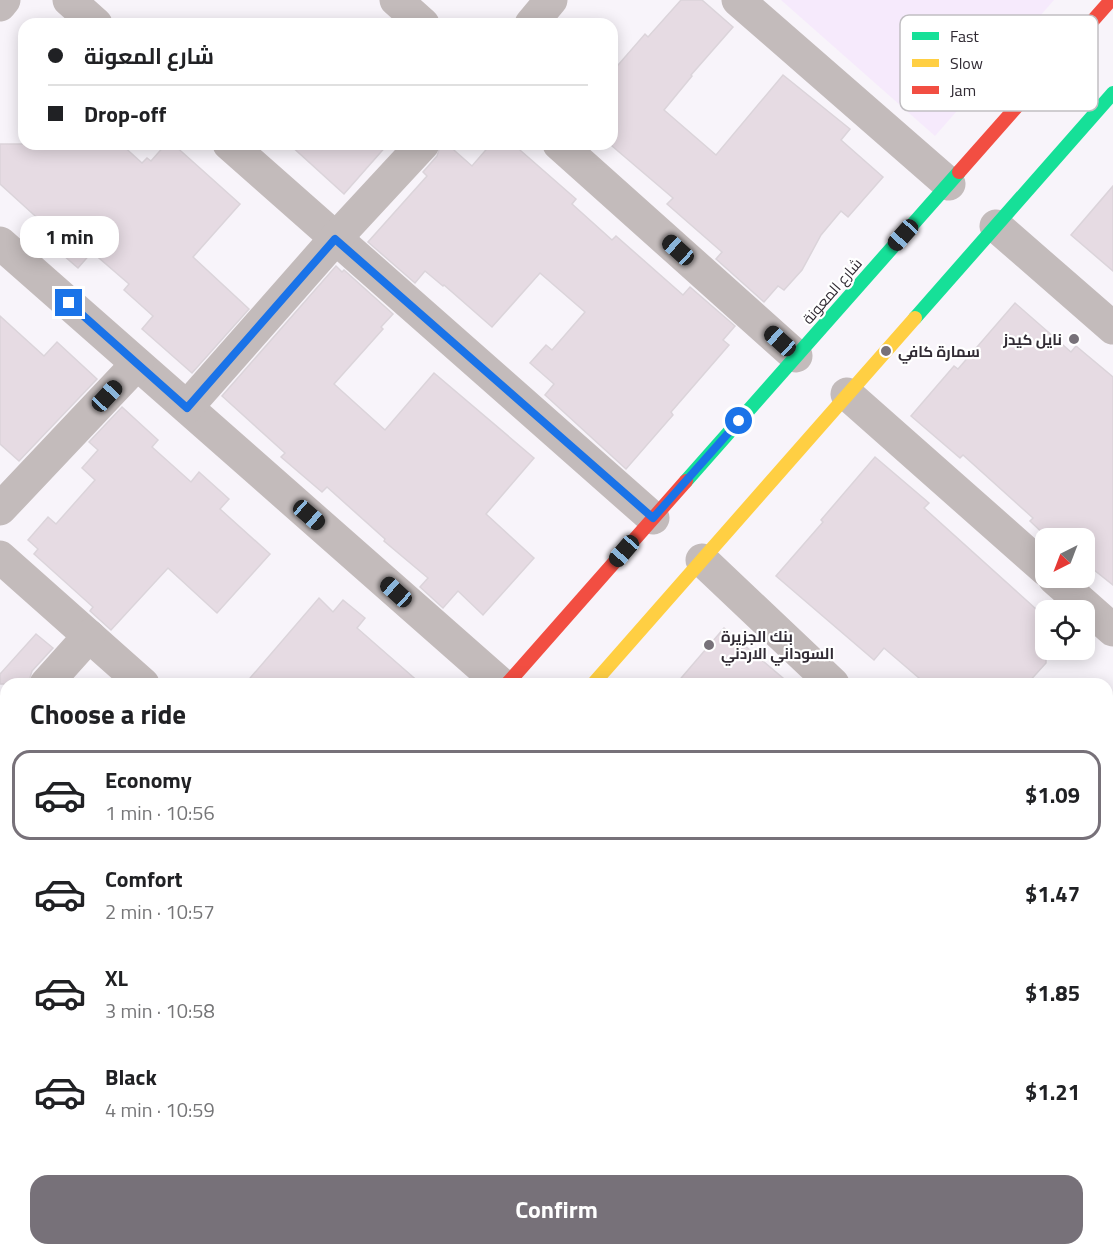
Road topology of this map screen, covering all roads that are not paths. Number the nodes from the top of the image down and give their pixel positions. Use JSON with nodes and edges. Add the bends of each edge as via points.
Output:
{"nodes":[{"id":1,"x":4,"y":0,"type":"edge"},
{"id":2,"x":69,"y":0,"type":"edge"},
{"id":3,"x":396,"y":0,"type":"edge"},
{"id":4,"x":551,"y":0,"type":"edge"},
{"id":5,"x":738,"y":0,"type":"edge"},
{"id":6,"x":1111,"y":0,"type":"edge"},
{"id":7,"x":0,"y":5,"type":"edge"},
{"id":8,"x":1098,"y":15,"type":"edge"},
{"id":9,"x":89,"y":18,"type":"edge"},
{"id":10,"x":416,"y":18,"type":"edge"},
{"id":11,"x":536,"y":18,"type":"edge"},
{"id":12,"x":1113,"y":93,"type":"edge"},
{"id":13,"x":1098,"y":110,"type":"edge"},
{"id":14,"x":1013,"y":111,"type":"edge"},
{"id":15,"x":1097,"y":111,"type":"edge"},
{"id":16,"x":236,"y":150,"type":"edge"},
{"id":17,"x":417,"y":150,"type":"edge"},
{"id":18,"x":566,"y":150,"type":"edge"},
{"id":19,"x":949,"y":184,"type":"junction"},
{"id":20,"x":996,"y":226,"type":"junction"},
{"id":21,"x":335,"y":239,"type":"junction"},
{"id":22,"x":0,"y":243,"type":"edge"},
{"id":23,"x":1113,"y":328,"type":"edge"},
{"id":24,"x":796,"y":356,"type":"junction"},
{"id":25,"x":137,"y":363,"type":"junction"},
{"id":26,"x":848,"y":394,"type":"junction"},
{"id":27,"x":187,"y":408,"type":"junction"},
{"id":28,"x":0,"y":509,"type":"edge"},
{"id":29,"x":653,"y":518,"type":"junction"},
{"id":30,"x":0,"y":557,"type":"edge"},
{"id":31,"x":702,"y":560,"type":"junction"},
{"id":32,"x":1035,"y":560,"type":"edge"},
{"id":33,"x":1065,"y":588,"type":"edge"},
{"id":34,"x":1113,"y":630,"type":"edge"},
{"id":35,"x":89,"y":636,"type":"junction"},
{"id":36,"x":51,"y":678,"type":"edge"},
{"id":37,"x":136,"y":678,"type":"edge"},
{"id":38,"x":494,"y":678,"type":"edge"},
{"id":39,"x":512,"y":678,"type":"edge"},
{"id":40,"x":598,"y":678,"type":"edge"},
{"id":41,"x":827,"y":678,"type":"edge"}],
"edges":[{"from":1,"to":7,"type":"street"},
{"from":2,"to":9,"type":"street"},
{"from":3,"to":10,"type":"street"},
{"from":4,"to":11,"type":"street"},
{"from":5,"to":19,"type":"street"},
{"from":6,"to":8,"type":"main road","name":"شارع المعونة"},
{"from":12,"to":13,"type":"main road"},
{"from":14,"to":19,"type":"main road","name":"شارع المعونة"},
{"from":15,"to":20,"type":"main road"},
{"from":16,"to":21,"type":"street"},
{"from":17,"to":21,"type":"street"},
{"from":18,"to":24,"type":"street"},
{"from":19,"to":24,"type":"main road","name":"شارع المعونة"},
{"from":20,"to":23,"type":"street"},
{"from":20,"to":26,"type":"main road"},
{"from":21,"to":27,"type":"street"},
{"from":21,"to":29,"type":"street"},
{"from":22,"to":25,"type":"street"},
{"from":24,"to":29,"type":"main road","name":"شارع المعونة"},
{"from":25,"to":27,"type":"street"},
{"from":25,"to":28,"type":"street"},
{"from":26,"to":31,"type":"main road"},
{"from":26,"to":32,"type":"street"},
{"from":27,"to":38,"type":"street"},
{"from":29,"to":39,"type":"main road","name":"شارع المعونة"},
{"from":30,"to":35,"type":"street"},
{"from":31,"to":40,"type":"main road"},
{"from":31,"to":41,"type":"street"},
{"from":33,"to":34,"type":"street"},
{"from":35,"to":36,"type":"street"},
{"from":35,"to":37,"type":"street"}]}
